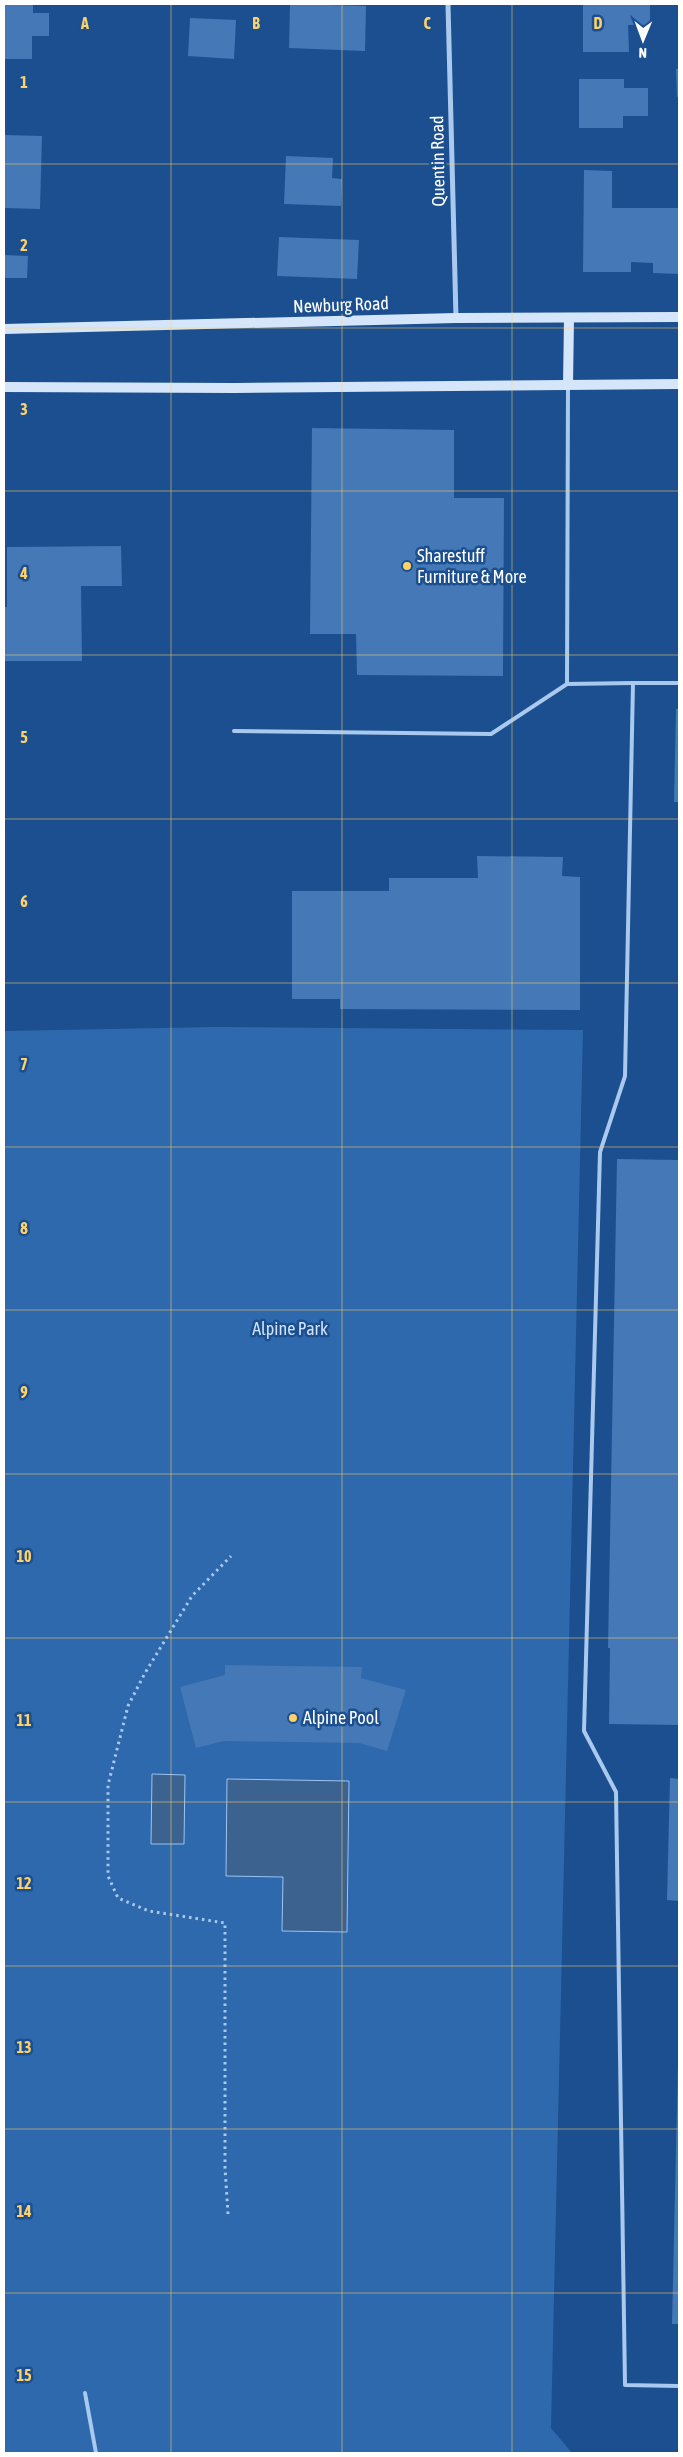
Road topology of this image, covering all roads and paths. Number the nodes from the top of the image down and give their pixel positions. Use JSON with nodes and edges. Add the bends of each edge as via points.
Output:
{"nodes":[{"id":1,"x":448,"y":4,"type":"edge"},
{"id":2,"x":679,"y":317,"type":"edge"},
{"id":3,"x":456,"y":318,"type":"junction"},
{"id":4,"x":569,"y":318,"type":"junction"},
{"id":5,"x":4,"y":329,"type":"edge"},
{"id":6,"x":679,"y":384,"type":"edge"},
{"id":7,"x":568,"y":385,"type":"junction"},
{"id":8,"x":4,"y":387,"type":"edge"},
{"id":9,"x":633,"y":683,"type":"junction"},
{"id":10,"x":679,"y":683,"type":"edge"},
{"id":11,"x":567,"y":684,"type":"junction"},
{"id":12,"x":234,"y":731,"type":"dead end"},
{"id":13,"x":231,"y":1556,"type":"dead end"},
{"id":14,"x":228,"y":2214,"type":"dead end"},
{"id":15,"x":679,"y":2386,"type":"edge"},
{"id":16,"x":85,"y":2393,"type":"dead end"},
{"id":17,"x":96,"y":2453,"type":"edge"}],
"edges":[{"from":1,"to":3,"type":"street","name":"Quentin Road"},
{"from":2,"to":4,"type":"main road","name":"Newburg Road"},
{"from":3,"to":4,"type":"main road","name":"Newburg Road"},
{"from":3,"to":5,"type":"main road","name":"Newburg Road"},
{"from":4,"to":7,"type":"main road"},
{"from":6,"to":7,"type":"main road"},
{"from":7,"to":8,"type":"main road"},
{"from":7,"to":11,"type":"lane"},
{"from":9,"to":10,"type":"lane"},
{"from":9,"to":11,"type":"lane"},
{"from":9,"to":15,"type":"lane","via":[[625,1076],[600,1152],[584,1731],[616,1792],[625,2385]]},
{"from":11,"to":12,"type":"lane","via":[[491,734]]},
{"from":13,"to":14,"type":"path","via":[[192,1596],[145,1673],[128,1706],[108,1785],[108,1876],[118,1898],[149,1911],[225,1923],[225,2168]]},
{"from":16,"to":17,"type":"lane"}]}
